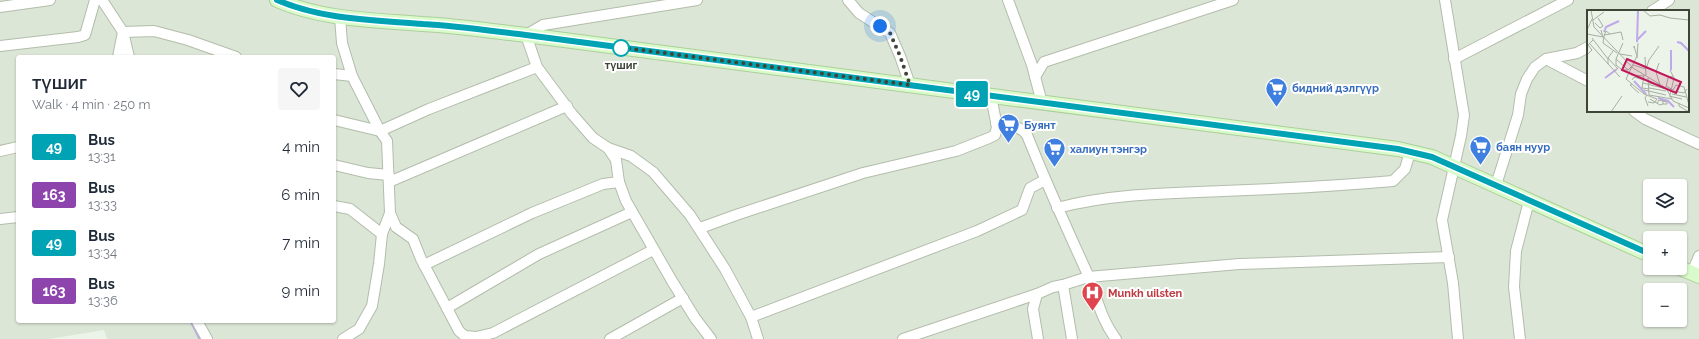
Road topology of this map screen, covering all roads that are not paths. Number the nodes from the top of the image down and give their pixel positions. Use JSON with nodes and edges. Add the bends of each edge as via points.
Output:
{"nodes":[{"id":1,"x":50,"y":0,"type":"edge"},
{"id":2,"x":95,"y":0,"type":"edge"},
{"id":3,"x":102,"y":0,"type":"edge"},
{"id":4,"x":278,"y":0,"type":"edge"},
{"id":5,"x":697,"y":0,"type":"edge"},
{"id":6,"x":848,"y":0,"type":"edge"},
{"id":7,"x":1008,"y":0,"type":"edge"},
{"id":8,"x":1233,"y":0,"type":"edge"},
{"id":9,"x":1445,"y":0,"type":"edge"},
{"id":10,"x":1568,"y":0,"type":"edge"},
{"id":11,"x":1669,"y":0,"type":"edge"},
{"id":12,"x":0,"y":7,"type":"edge"},
{"id":13,"x":1654,"y":10,"type":"edge"},
{"id":14,"x":340,"y":17,"type":"junction"},
{"id":15,"x":123,"y":32,"type":"junction"},
{"id":16,"x":526,"y":35,"type":"junction"},
{"id":17,"x":0,"y":46,"type":"edge"},
{"id":18,"x":1587,"y":47,"type":"edge"},
{"id":19,"x":118,"y":55,"type":"edge"},
{"id":20,"x":129,"y":55,"type":"edge"},
{"id":21,"x":230,"y":55,"type":"edge"},
{"id":22,"x":1546,"y":59,"type":"junction"},
{"id":23,"x":1454,"y":60,"type":"junction"},
{"id":24,"x":537,"y":67,"type":"junction"},
{"id":25,"x":336,"y":74,"type":"edge"},
{"id":26,"x":352,"y":76,"type":"junction"},
{"id":27,"x":1035,"y":77,"type":"junction"},
{"id":28,"x":1587,"y":80,"type":"edge"},
{"id":29,"x":910,"y":85,"type":"junction"},
{"id":30,"x":991,"y":96,"type":"junction"},
{"id":31,"x":1042,"y":103,"type":"junction"},
{"id":32,"x":566,"y":106,"type":"junction"},
{"id":33,"x":1635,"y":112,"type":"edge"},
{"id":34,"x":336,"y":120,"type":"edge"},
{"id":35,"x":996,"y":123,"type":"junction"},
{"id":36,"x":380,"y":131,"type":"junction"},
{"id":37,"x":1699,"y":144,"type":"edge"},
{"id":38,"x":16,"y":147,"type":"edge"},
{"id":39,"x":608,"y":148,"type":"junction"},
{"id":40,"x":0,"y":151,"type":"edge"},
{"id":41,"x":1410,"y":152,"type":"junction"},
{"id":42,"x":336,"y":165,"type":"edge"},
{"id":43,"x":1454,"y":166,"type":"junction"},
{"id":44,"x":389,"y":178,"type":"junction"},
{"id":45,"x":1045,"y":180,"type":"junction"},
{"id":46,"x":619,"y":182,"type":"junction"},
{"id":47,"x":1496,"y":186,"type":"junction"},
{"id":48,"x":1529,"y":201,"type":"junction"},
{"id":49,"x":336,"y":206,"type":"edge"},
{"id":50,"x":1057,"y":208,"type":"junction"},
{"id":51,"x":632,"y":212,"type":"junction"},
{"id":52,"x":390,"y":214,"type":"junction"},
{"id":53,"x":16,"y":217,"type":"edge"},
{"id":54,"x":0,"y":219,"type":"edge"},
{"id":55,"x":700,"y":228,"type":"junction"},
{"id":56,"x":382,"y":234,"type":"junction"},
{"id":57,"x":653,"y":250,"type":"junction"},
{"id":58,"x":1643,"y":251,"type":"edge"},
{"id":59,"x":1699,"y":256,"type":"edge"},
{"id":60,"x":1449,"y":257,"type":"junction"},
{"id":61,"x":424,"y":265,"type":"junction"},
{"id":62,"x":1690,"y":273,"type":"edge"},
{"id":63,"x":1088,"y":277,"type":"junction"},
{"id":64,"x":1063,"y":285,"type":"junction"},
{"id":65,"x":1037,"y":294,"type":"junction"},
{"id":66,"x":683,"y":298,"type":"junction"},
{"id":67,"x":447,"y":308,"type":"junction"},
{"id":68,"x":751,"y":317,"type":"junction"},
{"id":69,"x":198,"y":323,"type":"edge"},
{"id":70,"x":464,"y":337,"type":"edge"},
{"id":71,"x":710,"y":338,"type":"edge"},
{"id":72,"x":207,"y":339,"type":"edge"},
{"id":73,"x":343,"y":339,"type":"edge"},
{"id":74,"x":610,"y":339,"type":"edge"},
{"id":75,"x":758,"y":339,"type":"edge"},
{"id":76,"x":903,"y":339,"type":"edge"},
{"id":77,"x":1038,"y":339,"type":"edge"},
{"id":78,"x":1072,"y":339,"type":"edge"},
{"id":79,"x":1116,"y":339,"type":"edge"},
{"id":80,"x":1458,"y":339,"type":"edge"},
{"id":81,"x":1520,"y":339,"type":"edge"}],
"edges":[{"from":1,"to":12,"type":"street"},
{"from":2,"to":17,"type":"street","via":[[85,35]]},
{"from":3,"to":15,"type":"street"},
{"from":4,"to":14,"type":"main road","via":[[309,11]]},
{"from":5,"to":16,"type":"street","via":[[543,25]]},
{"from":6,"to":29,"type":"street","via":[[859,13],[890,33]]},
{"from":7,"to":27,"type":"street"},
{"from":8,"to":27,"type":"street","via":[[1044,62]]},
{"from":9,"to":23,"type":"street"},
{"from":10,"to":23,"type":"street"},
{"from":11,"to":13,"type":"street"},
{"from":14,"to":16,"type":"main road"},
{"from":14,"to":26,"type":"street","via":[[342,43]]},
{"from":15,"to":19,"type":"street"},
{"from":15,"to":20,"type":"street"},
{"from":15,"to":21,"type":"street","via":[[154,31]]},
{"from":16,"to":24,"type":"street"},
{"from":16,"to":29,"type":"main road"},
{"from":18,"to":22,"type":"street"},
{"from":22,"to":28,"type":"street"},
{"from":22,"to":47,"type":"street","via":[[1535,67],[1521,94],[1518,115]]},
{"from":23,"to":43,"type":"street","via":[[1464,115]]},
{"from":24,"to":32,"type":"street"},
{"from":24,"to":36,"type":"street"},
{"from":25,"to":26,"type":"street"},
{"from":26,"to":36,"type":"street"},
{"from":27,"to":31,"type":"street"},
{"from":29,"to":30,"type":"main road"},
{"from":30,"to":31,"type":"main road"},
{"from":30,"to":35,"type":"street"},
{"from":31,"to":41,"type":"main road"},
{"from":32,"to":39,"type":"street","via":[[593,138]]},
{"from":32,"to":44,"type":"street"},
{"from":33,"to":37,"type":"street"},
{"from":34,"to":36,"type":"street"},
{"from":35,"to":45,"type":"street","via":[[1013,125],[1027,135]]},
{"from":35,"to":55,"type":"street","via":[[995,135],[956,151],[863,173]]},
{"from":36,"to":44,"type":"street","via":[[387,141]]},
{"from":38,"to":40,"type":"street"},
{"from":39,"to":46,"type":"street","via":[[616,160]]},
{"from":39,"to":55,"type":"street","via":[[631,156],[653,172]]},
{"from":41,"to":43,"type":"main road"},
{"from":41,"to":50,"type":"street","via":[[1405,169],[1393,181],[1322,187],[1160,194],[1082,202]]},
{"from":42,"to":44,"type":"street"},
{"from":43,"to":47,"type":"main road"},
{"from":43,"to":60,"type":"street","via":[[1442,220]]},
{"from":44,"to":52,"type":"street"},
{"from":45,"to":50,"type":"street"},
{"from":45,"to":68,"type":"street","via":[[1030,188],[1022,210],[1013,215]]},
{"from":46,"to":51,"type":"street"},
{"from":46,"to":61,"type":"street","via":[[603,184],[532,213]]},
{"from":47,"to":48,"type":"main road"},
{"from":48,"to":58,"type":"main road"},
{"from":48,"to":81,"type":"street","via":[[1516,251],[1514,287]]},
{"from":49,"to":56,"type":"street","via":[[350,209]]},
{"from":50,"to":63,"type":"street"},
{"from":51,"to":57,"type":"street"},
{"from":51,"to":67,"type":"street","via":[[539,254]]},
{"from":52,"to":56,"type":"street"},
{"from":52,"to":61,"type":"street","via":[[396,227],[413,239]]},
{"from":53,"to":54,"type":"street"},
{"from":55,"to":68,"type":"street"},
{"from":56,"to":73,"type":"street","via":[[372,306],[359,329]]},
{"from":57,"to":66,"type":"street"},
{"from":57,"to":70,"type":"street","via":[[492,333]]},
{"from":59,"to":62,"type":"street"},
{"from":60,"to":63,"type":"street","via":[[1238,264]]},
{"from":60,"to":80,"type":"street"},
{"from":61,"to":67,"type":"street"},
{"from":63,"to":64,"type":"street"},
{"from":63,"to":79,"type":"street","via":[[1106,323]]},
{"from":64,"to":65,"type":"street"},
{"from":64,"to":78,"type":"street"},
{"from":65,"to":76,"type":"street"},
{"from":65,"to":77,"type":"street","via":[[1033,310]]},
{"from":66,"to":71,"type":"street"},
{"from":66,"to":74,"type":"street"},
{"from":67,"to":70,"type":"street"},
{"from":68,"to":75,"type":"street"},
{"from":69,"to":72,"type":"street"}]}
